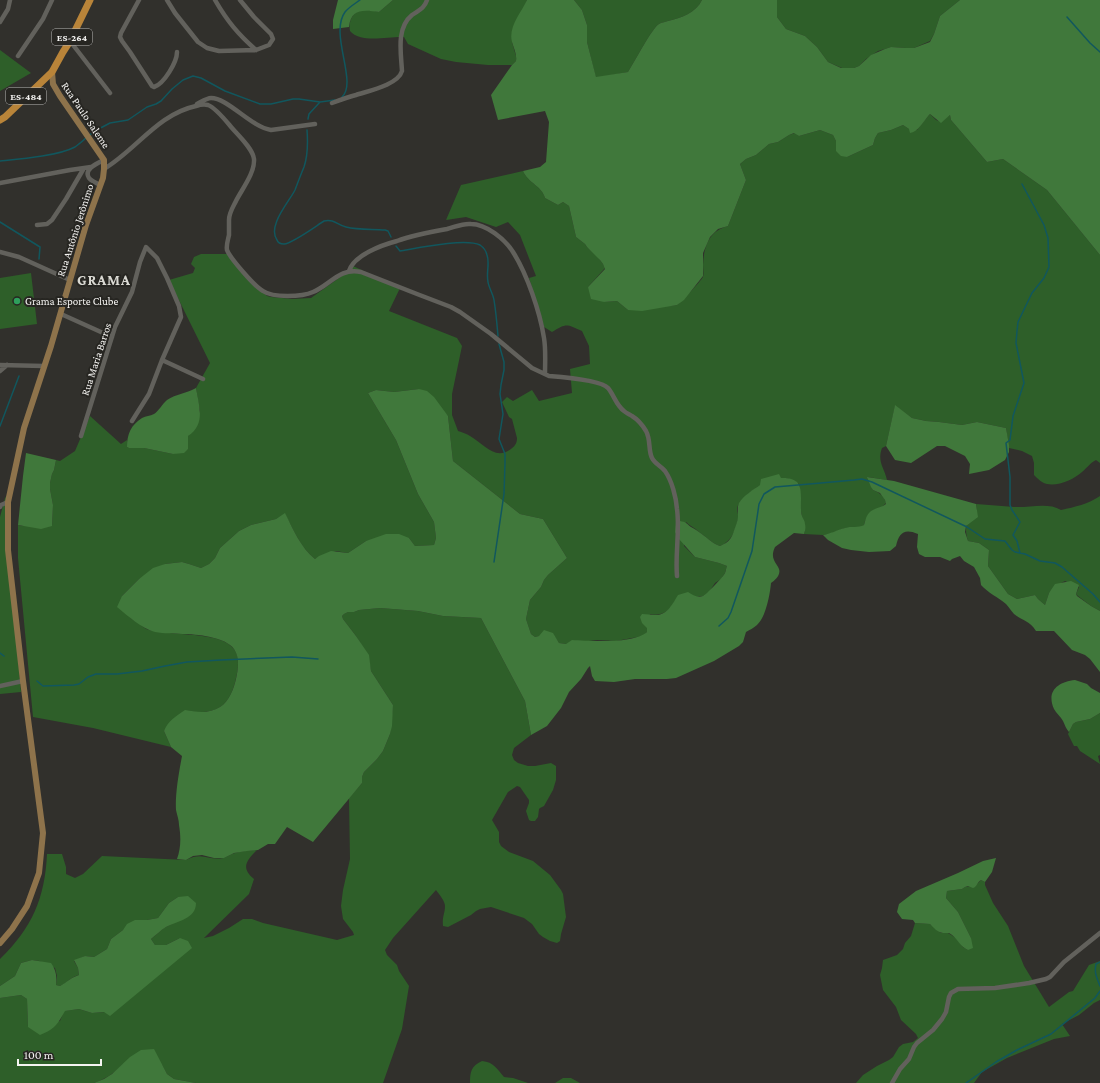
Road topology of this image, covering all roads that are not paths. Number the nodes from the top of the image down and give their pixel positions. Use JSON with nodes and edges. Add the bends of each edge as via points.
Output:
{"nodes":[{"id":1,"x":10,"y":0,"type":"edge"},
{"id":2,"x":52,"y":0,"type":"edge"},
{"id":3,"x":90,"y":0,"type":"edge"},
{"id":4,"x":139,"y":0,"type":"edge"},
{"id":5,"x":167,"y":0,"type":"edge"},
{"id":6,"x":215,"y":0,"type":"edge"},
{"id":7,"x":240,"y":0,"type":"edge"},
{"id":8,"x":427,"y":0,"type":"edge"},
{"id":9,"x":0,"y":22,"type":"edge"},
{"id":10,"x":70,"y":41,"type":"junction"},
{"id":11,"x":256,"y":50,"type":"junction"},
{"id":12,"x":177,"y":52,"type":"dead end"},
{"id":13,"x":18,"y":56,"type":"dead end"},
{"id":14,"x":52,"y":72,"type":"junction"},
{"id":15,"x":110,"y":93,"type":"dead end"},
{"id":16,"x":332,"y":103,"type":"dead end"},
{"id":17,"x":195,"y":106,"type":"junction"},
{"id":18,"x":0,"y":120,"type":"edge"},
{"id":19,"x":315,"y":124,"type":"dead end"},
{"id":20,"x":104,"y":160,"type":"junction"},
{"id":21,"x":91,"y":167,"type":"junction"},
{"id":22,"x":84,"y":168,"type":"junction"},
{"id":23,"x":104,"y":169,"type":"junction"},
{"id":24,"x":0,"y":183,"type":"edge"},
{"id":25,"x":100,"y":185,"type":"junction"},
{"id":26,"x":37,"y":225,"type":"dead end"},
{"id":27,"x":0,"y":252,"type":"edge"},
{"id":28,"x":349,"y":271,"type":"junction"},
{"id":29,"x":70,"y":280,"type":"junction"},
{"id":30,"x":61,"y":314,"type":"junction"},
{"id":31,"x":112,"y":337,"type":"junction"},
{"id":32,"x":162,"y":360,"type":"junction"},
{"id":33,"x":0,"y":365,"type":"edge"},
{"id":34,"x":7,"y":365,"type":"junction"},
{"id":35,"x":44,"y":366,"type":"junction"},
{"id":36,"x":0,"y":371,"type":"edge"},
{"id":37,"x":545,"y":374,"type":"junction"},
{"id":38,"x":203,"y":379,"type":"dead end"},
{"id":39,"x":132,"y":421,"type":"dead end"},
{"id":40,"x":81,"y":436,"type":"dead end"},
{"id":41,"x":8,"y":502,"type":"junction"},
{"id":42,"x":0,"y":507,"type":"edge"},
{"id":43,"x":676,"y":576,"type":"dead end"},
{"id":44,"x":23,"y":681,"type":"junction"},
{"id":45,"x":0,"y":686,"type":"edge"},
{"id":46,"x":1100,"y":933,"type":"edge"},
{"id":47,"x":0,"y":943,"type":"edge"},
{"id":48,"x":892,"y":1083,"type":"edge"}],
"edges":[{"from":1,"to":9,"type":"street"},
{"from":2,"to":13,"type":"street","via":[[43,19]]},
{"from":3,"to":10,"type":"main road","number":"ES-264"},
{"from":4,"to":12,"type":"street","via":[[120,38],[150,84],[157,86],[168,74]]},
{"from":5,"to":11,"type":"street","via":[[178,18],[204,47],[214,50]]},
{"from":6,"to":11,"type":"street","via":[[232,26]]},
{"from":7,"to":11,"type":"street","via":[[273,39],[270,44]]},
{"from":8,"to":16,"type":"street","via":[[423,8],[412,15],[404,27],[400,43],[402,71],[399,76],[382,87]]},
{"from":10,"to":14,"type":"main road","number":"ES-264"},
{"from":10,"to":15,"type":"street"},
{"from":14,"to":18,"type":"main road","number":"ES-484"},
{"from":14,"to":20,"type":"main road","name":"Rua Paulo Saleme","via":[[53,84]]},
{"from":17,"to":19,"type":"street","via":[[211,98],[218,100],[266,130]]},
{"from":17,"to":23,"type":"street","via":[[174,114],[159,124],[119,160]]},
{"from":17,"to":28,"type":"street","via":[[205,104],[220,114],[254,157],[250,176],[231,210],[227,246],[229,254],[260,289],[269,294],[285,296],[312,293]]},
{"from":20,"to":21,"type":"street"},
{"from":20,"to":23,"type":"main road","name":"Rua Paulo Saleme"},
{"from":21,"to":22,"type":"street"},
{"from":21,"to":25,"type":"street","via":[[88,176]]},
{"from":22,"to":24,"type":"street"},
{"from":22,"to":26,"type":"street","via":[[52,220],[47,224]]},
{"from":23,"to":25,"type":"main road","name":"Rua Antônio Jerônimo"},
{"from":25,"to":29,"type":"main road","name":"Rua Antônio Jerônimo"},
{"from":27,"to":29,"type":"street","via":[[19,257]]},
{"from":28,"to":37,"type":"street","via":[[354,270],[374,277],[451,307],[473,321],[532,368]]},
{"from":28,"to":37,"type":"street","via":[[353,263],[361,257],[383,245],[400,240],[471,224],[492,231],[510,247],[529,287],[544,338]]},
{"from":29,"to":30,"type":"main road","name":"Rua Antônio Jerônimo"},
{"from":30,"to":31,"type":"street"},
{"from":30,"to":35,"type":"main road","name":"Rua Antônio Jerônimo"},
{"from":31,"to":32,"type":"street","name":"Rua Maria Barros","via":[[132,292],[146,247],[164,272],[182,313]]},
{"from":31,"to":40,"type":"street","name":"Rua Maria Barros"},
{"from":32,"to":38,"type":"street"},
{"from":32,"to":39,"type":"street","name":"Rua Maria Barros","via":[[149,394]]},
{"from":33,"to":34,"type":"street"},
{"from":34,"to":35,"type":"street"},
{"from":34,"to":36,"type":"street"},
{"from":35,"to":41,"type":"main road","name":"Rua Antônio Jerônimo","via":[[24,428]]},
{"from":37,"to":43,"type":"street","via":[[604,385],[624,411],[638,421],[646,432],[651,455],[668,476],[677,507]]},
{"from":41,"to":42,"type":"street"},
{"from":41,"to":44,"type":"main road","name":"Rua Antônio Jerônimo","via":[[8,550]]},
{"from":44,"to":45,"type":"street"},
{"from":44,"to":47,"type":"main road","name":"Rua Antônio Jerônimo","via":[[43,832],[39,873],[27,906],[12,930]]},
{"from":46,"to":48,"type":"street","via":[[1046,979],[995,988],[958,989],[951,993],[942,1020],[917,1043]]}]}
